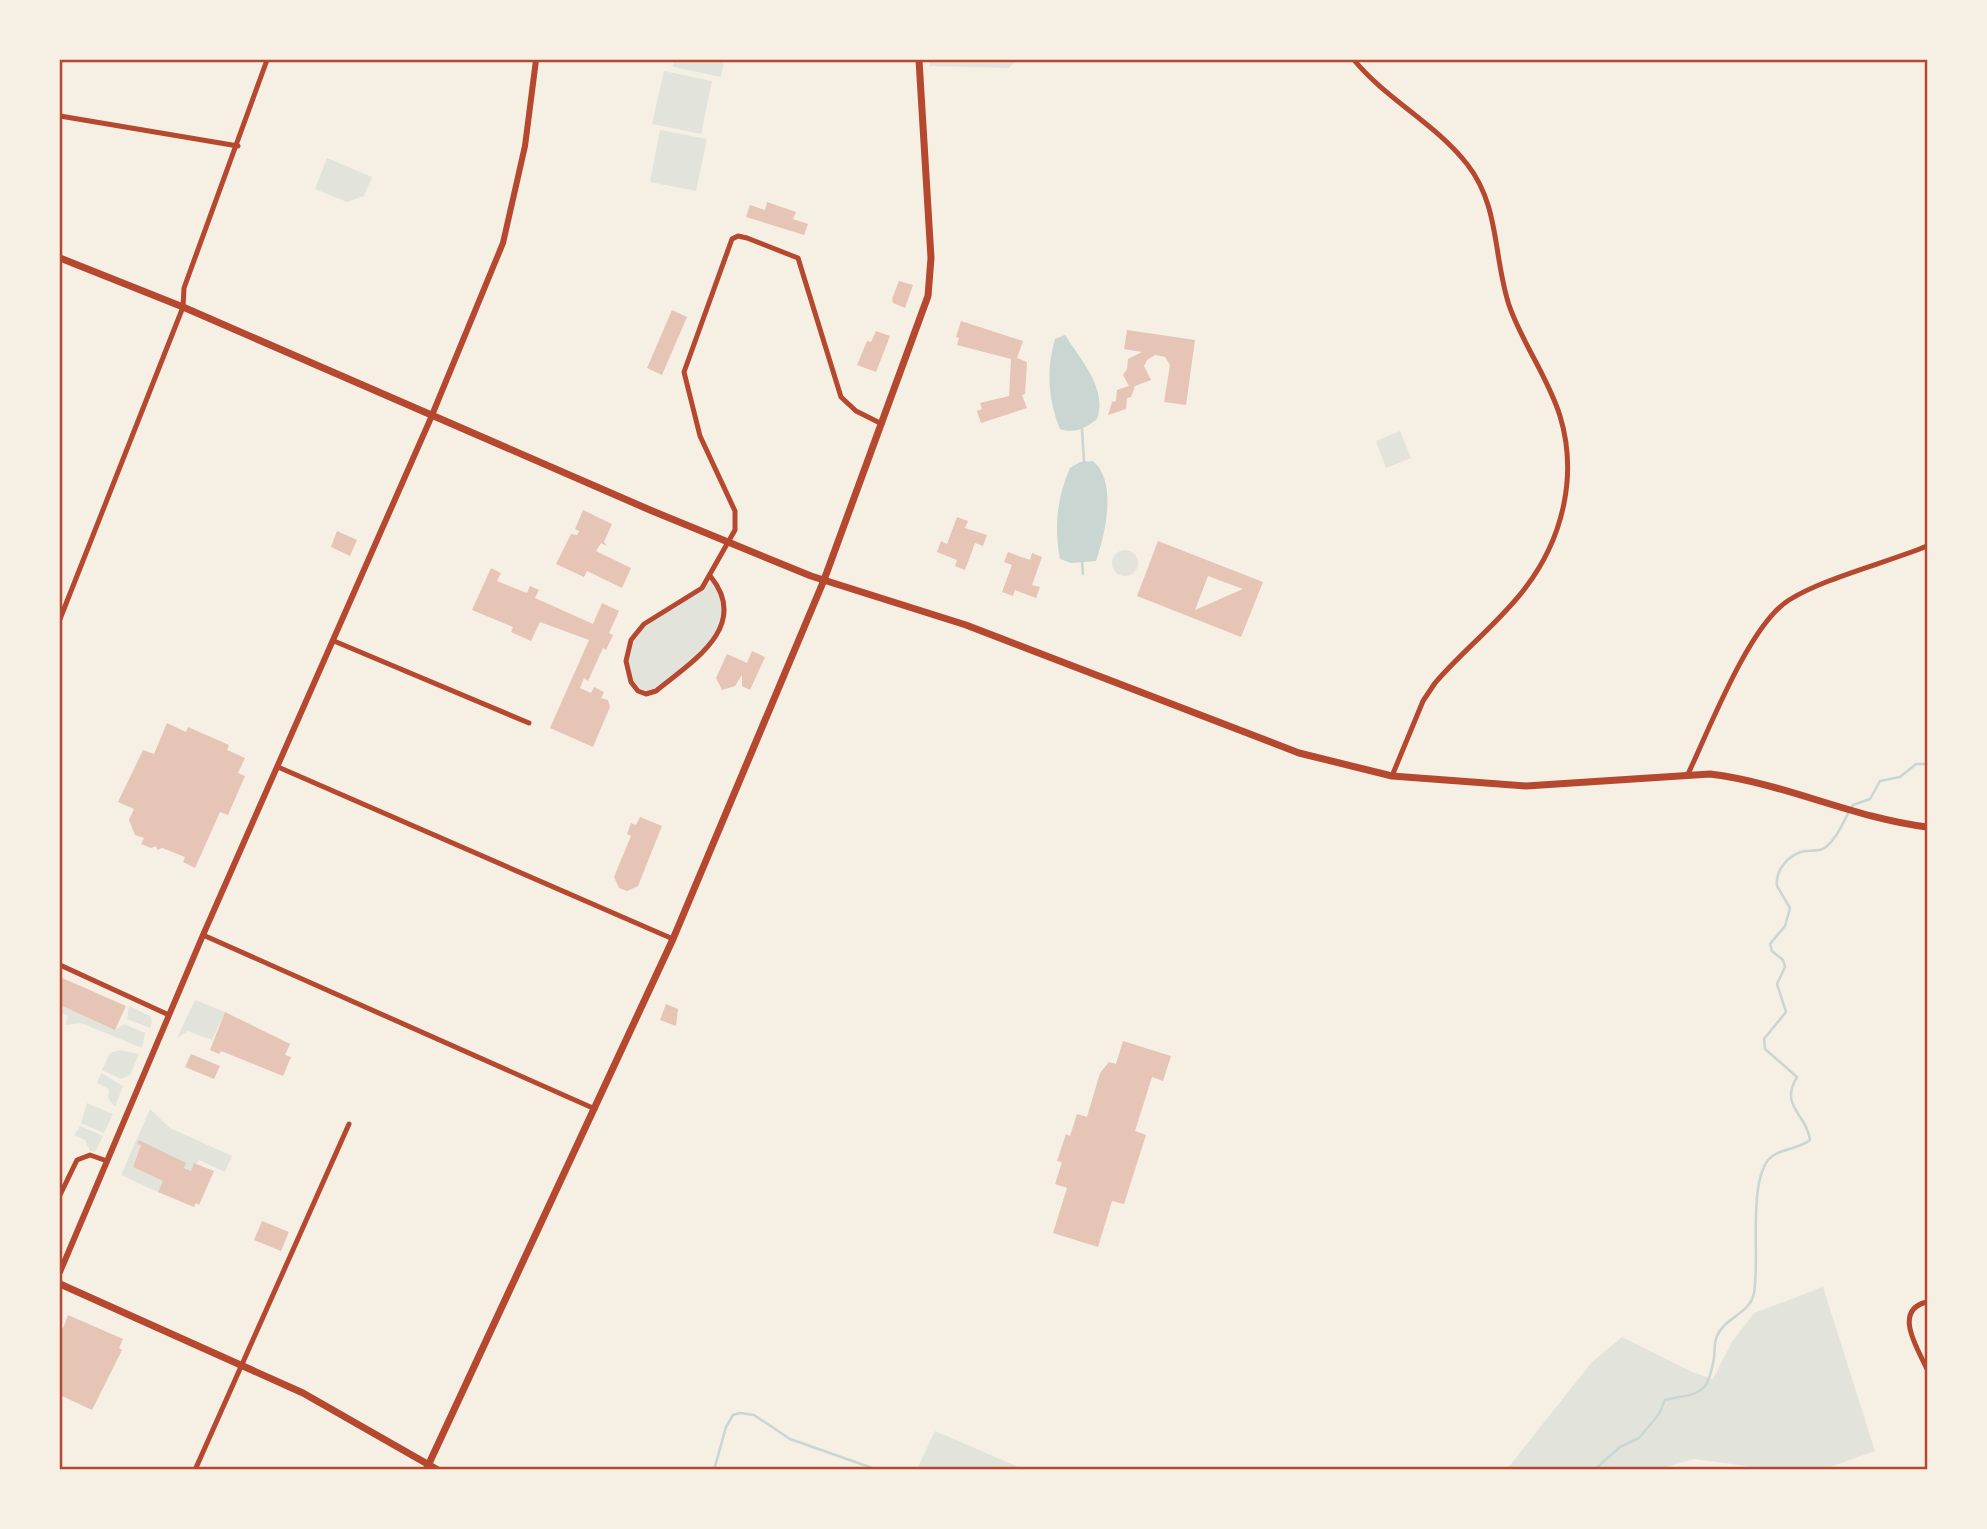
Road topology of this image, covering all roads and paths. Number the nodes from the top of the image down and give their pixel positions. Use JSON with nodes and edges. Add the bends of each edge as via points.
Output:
{"nodes":[{"id":1,"x":267,"y":60,"type":"edge"},
{"id":2,"x":536,"y":60,"type":"edge"},
{"id":3,"x":919,"y":60,"type":"edge"},
{"id":4,"x":1354,"y":60,"type":"edge"},
{"id":5,"x":60,"y":116,"type":"edge"},
{"id":6,"x":238,"y":146,"type":"junction"},
{"id":7,"x":60,"y":258,"type":"edge"},
{"id":8,"x":183,"y":307,"type":"junction"},
{"id":9,"x":433,"y":414,"type":"junction"},
{"id":10,"x":882,"y":424,"type":"junction"},
{"id":11,"x":730,"y":542,"type":"junction"},
{"id":12,"x":1927,"y":546,"type":"edge"},
{"id":13,"x":711,"y":577,"type":"junction"},
{"id":14,"x":824,"y":580,"type":"junction"},
{"id":15,"x":60,"y":619,"type":"edge"},
{"id":16,"x":334,"y":641,"type":"junction"},
{"id":17,"x":529,"y":723,"type":"dead end"},
{"id":18,"x":278,"y":768,"type":"junction"},
{"id":19,"x":1688,"y":774,"type":"junction"},
{"id":20,"x":1392,"y":776,"type":"junction"},
{"id":21,"x":1927,"y":827,"type":"edge"},
{"id":22,"x":203,"y":935,"type":"junction"},
{"id":23,"x":673,"y":939,"type":"junction"},
{"id":24,"x":60,"y":965,"type":"edge"},
{"id":25,"x":169,"y":1015,"type":"junction"},
{"id":26,"x":595,"y":1109,"type":"junction"},
{"id":27,"x":349,"y":1124,"type":"dead end"},
{"id":28,"x":107,"y":1161,"type":"junction"},
{"id":29,"x":60,"y":1195,"type":"edge"},
{"id":30,"x":60,"y":1272,"type":"edge"},
{"id":31,"x":60,"y":1284,"type":"edge"},
{"id":32,"x":1927,"y":1302,"type":"edge"},
{"id":33,"x":240,"y":1365,"type":"junction"},
{"id":34,"x":1927,"y":1369,"type":"edge"},
{"id":35,"x":427,"y":1467,"type":"edge"},
{"id":36,"x":195,"y":1469,"type":"edge"},
{"id":37,"x":438,"y":1469,"type":"edge"}],
"edges":[{"from":1,"to":6,"type":"street"},
{"from":2,"to":9,"type":"street","via":[[508,229]]},
{"from":3,"to":10,"type":"main road","via":[[931,275],[928,296]]},
{"from":4,"to":20,"type":"street","via":[[1393,100],[1451,146],[1481,184],[1495,226],[1505,292],[1560,415],[1567,446],[1564,506],[1543,563],[1435,683]]},
{"from":5,"to":6,"type":"street"},
{"from":6,"to":8,"type":"street","via":[[184,288]]},
{"from":7,"to":8,"type":"main road"},
{"from":8,"to":9,"type":"main road"},
{"from":8,"to":15,"type":"street"},
{"from":9,"to":11,"type":"main road"},
{"from":9,"to":16,"type":"street"},
{"from":10,"to":11,"type":"street","via":[[841,397],[798,258],[747,238],[732,239],[684,372],[700,436],[735,511]]},
{"from":10,"to":14,"type":"main road"},
{"from":11,"to":13,"type":"street"},
{"from":11,"to":14,"type":"main road"},
{"from":12,"to":19,"type":"street","via":[[1804,592],[1776,610],[1757,634]]},
{"from":13,"to":13,"type":"street","via":[[702,588],[636,632],[626,661],[638,691],[656,691],[707,650],[725,611]]},
{"from":14,"to":20,"type":"main road","via":[[966,625],[1299,753]]},
{"from":14,"to":23,"type":"main road"},
{"from":16,"to":17,"type":"street"},
{"from":16,"to":18,"type":"street"},
{"from":18,"to":22,"type":"street"},
{"from":18,"to":23,"type":"street"},
{"from":19,"to":20,"type":"main road","via":[[1539,786]]},
{"from":19,"to":21,"type":"main road","via":[[1738,777],[1854,813]]},
{"from":22,"to":25,"type":"street"},
{"from":22,"to":26,"type":"street"},
{"from":23,"to":26,"type":"main road"},
{"from":24,"to":25,"type":"street"},
{"from":25,"to":28,"type":"street"},
{"from":26,"to":35,"type":"main road"},
{"from":27,"to":33,"type":"street"},
{"from":28,"to":29,"type":"street","via":[[90,1155],[77,1160]]},
{"from":28,"to":30,"type":"street"},
{"from":31,"to":33,"type":"main road"},
{"from":32,"to":34,"type":"street","via":[[1910,1313],[1907,1325]]},
{"from":33,"to":35,"type":"main road","via":[[303,1393]]},
{"from":33,"to":36,"type":"street"},
{"from":35,"to":37,"type":"main road"}]}
